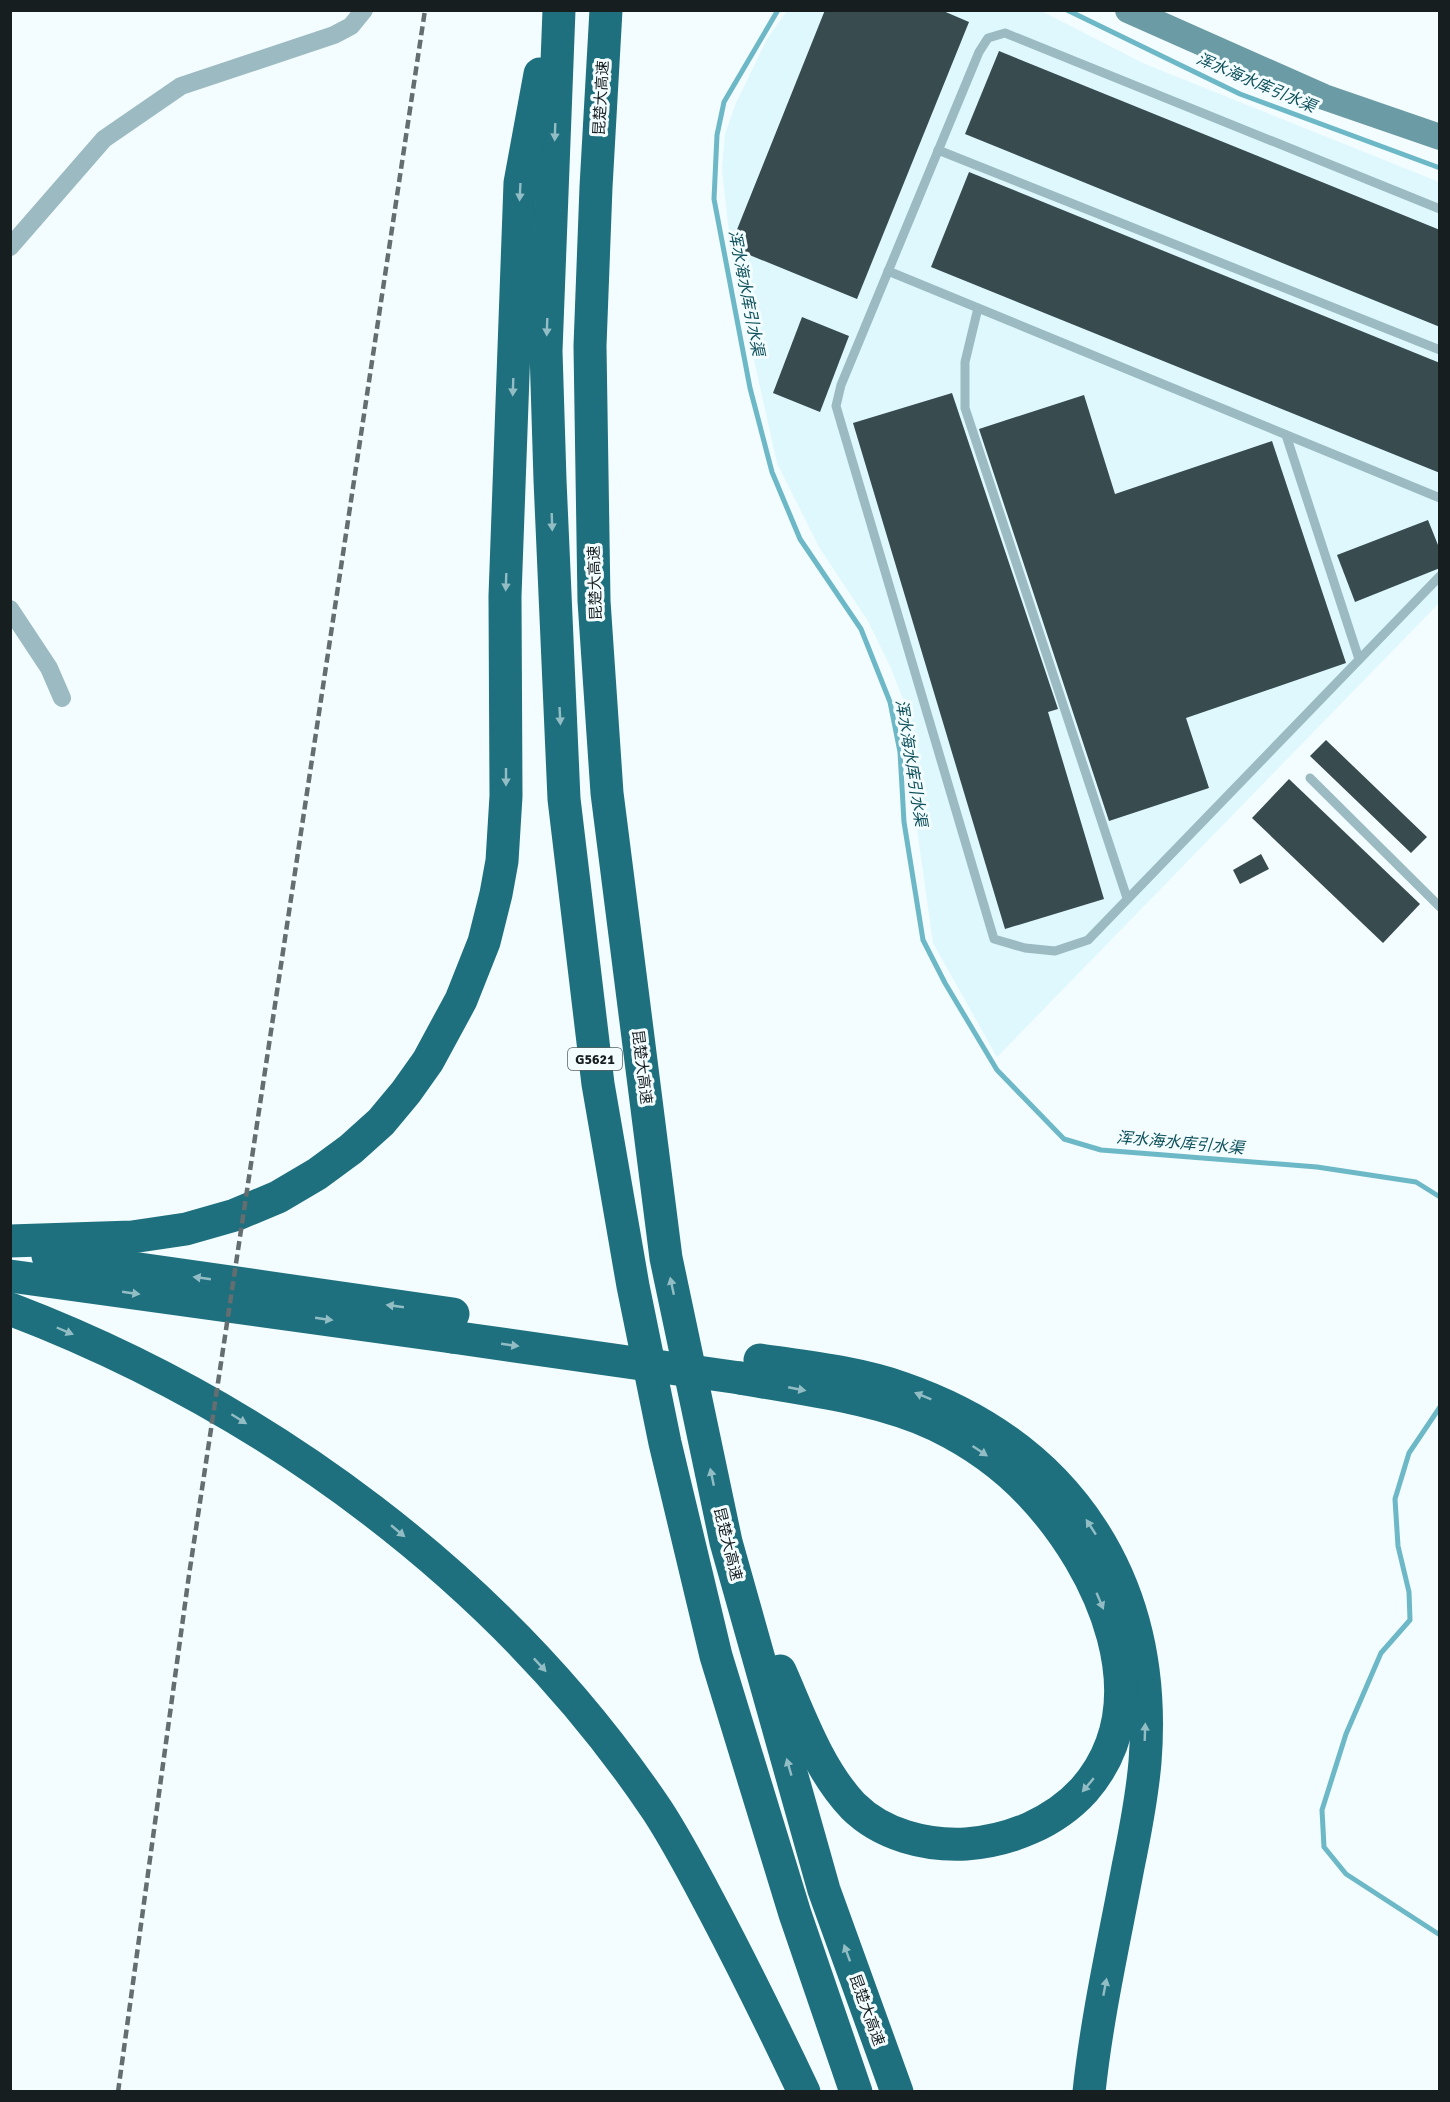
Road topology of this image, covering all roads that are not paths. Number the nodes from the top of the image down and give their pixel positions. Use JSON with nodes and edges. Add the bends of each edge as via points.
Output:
{"nodes":[{"id":1,"x":364,"y":10,"type":"edge"},
{"id":2,"x":552,"y":10,"type":"edge"},
{"id":3,"x":559,"y":10,"type":"edge"},
{"id":4,"x":606,"y":10,"type":"edge"},
{"id":5,"x":1128,"y":10,"type":"edge"},
{"id":6,"x":1440,"y":137,"type":"edge"},
{"id":7,"x":938,"y":150,"type":"junction"},
{"id":8,"x":1440,"y":209,"type":"edge"},
{"id":9,"x":10,"y":247,"type":"edge"},
{"id":10,"x":888,"y":271,"type":"junction"},
{"id":11,"x":978,"y":308,"type":"junction"},
{"id":12,"x":1440,"y":350,"type":"edge"},
{"id":13,"x":1286,"y":435,"type":"junction"},
{"id":14,"x":1440,"y":498,"type":"edge"},
{"id":15,"x":1440,"y":576,"type":"edge"},
{"id":16,"x":10,"y":609,"type":"edge"},
{"id":17,"x":1359,"y":659,"type":"junction"},
{"id":18,"x":62,"y":699,"type":"dead end"},
{"id":19,"x":1310,"y":778,"type":"dead end"},
{"id":20,"x":1127,"y":898,"type":"junction"},
{"id":21,"x":1440,"y":908,"type":"edge"},
{"id":22,"x":10,"y":1241,"type":"edge"},
{"id":23,"x":10,"y":1250,"type":"edge"},
{"id":24,"x":10,"y":1276,"type":"edge"},
{"id":25,"x":10,"y":1309,"type":"edge"},
{"id":26,"x":452,"y":1325,"type":"junction"},
{"id":27,"x":738,"y":1367,"type":"junction"},
{"id":28,"x":726,"y":1542,"type":"junction"},
{"id":29,"x":893,"y":2080,"type":"edge"},
{"id":30,"x":854,"y":2084,"type":"edge"},
{"id":31,"x":804,"y":2091,"type":"edge"},
{"id":32,"x":1089,"y":2091,"type":"edge"}],
"edges":[{"from":1,"to":9,"type":"street","via":[[351,26],[334,34],[181,86],[104,139]]},
{"from":2,"to":22,"type":"highway","one_way":true,"via":[[520,183],[506,584],[506,796],[502,861],[484,942],[461,1000],[428,1061],[381,1122],[317,1174],[278,1197],[186,1229],[132,1237]]},
{"from":3,"to":30,"type":"highway","number":"G5621","one_way":true,"via":[[546,351],[550,480],[564,799],[598,1084],[665,1443],[716,1656],[795,1914]]},
{"from":28,"to":4,"type":"highway","name":"昆楚大高速","number":"G5621","one_way":true,"via":[[666,1258],[607,793],[594,601],[590,346]]},
{"from":5,"to":6,"type":"street","via":[[1324,97]]},
{"from":7,"to":8,"type":"lane","via":[[979,52],[988,38],[1005,33]]},
{"from":7,"to":10,"type":"lane"},
{"from":7,"to":12,"type":"lane"},
{"from":10,"to":11,"type":"lane"},
{"from":10,"to":20,"type":"lane","via":[[836,406],[994,939],[1055,951],[1088,940]]},
{"from":11,"to":13,"type":"lane"},
{"from":11,"to":20,"type":"lane","via":[[964,362],[965,408]]},
{"from":13,"to":14,"type":"lane"},
{"from":13,"to":17,"type":"lane"},
{"from":15,"to":17,"type":"lane"},
{"from":16,"to":18,"type":"street","via":[[49,668]]},
{"from":17,"to":20,"type":"lane"},
{"from":19,"to":21,"type":"lane"},
{"from":26,"to":23,"type":"highway","one_way":true},
{"from":24,"to":26,"type":"highway","one_way":true},
{"from":25,"to":31,"type":"highway","one_way":true,"via":[[137,1364],[228,1412],[280,1445],[390,1524],[501,1623],[555,1680],[658,1811],[699,1882]]},
{"from":26,"to":27,"type":"highway"},
{"from":27,"to":28,"type":"highway","one_way":true,"via":[[921,1419],[981,1451],[1029,1492],[1074,1551],[1111,1631],[1122,1689],[1115,1738],[1106,1760],[1094,1779],[1062,1810],[1001,1839],[934,1843],[892,1832],[873,1822],[840,1792],[828,1773],[801,1720]]},
{"from":32,"to":27,"type":"highway","one_way":true,"via":[[1145,1762],[1142,1664],[1134,1622],[1105,1550],[1065,1493],[1042,1470],[969,1418],[884,1382],[824,1369]]},
{"from":29,"to":28,"type":"highway","name":"昆楚大高速","number":"G5621","one_way":true,"via":[[824,1890]]}]}
